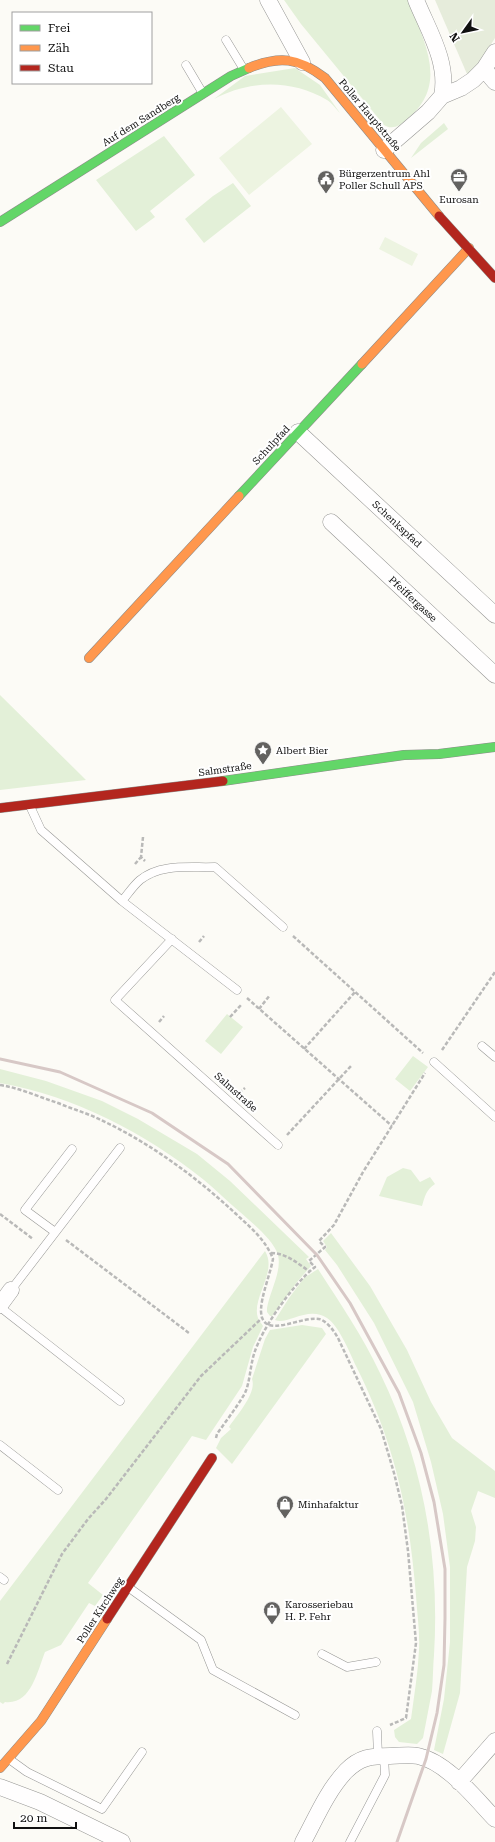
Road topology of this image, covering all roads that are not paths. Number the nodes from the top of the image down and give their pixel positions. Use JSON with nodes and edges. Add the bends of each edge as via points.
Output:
{"nodes":[{"id":1,"x":268,"y":0,"type":"edge"},
{"id":2,"x":416,"y":0,"type":"edge"},
{"id":3,"x":226,"y":40,"type":"dead end"},
{"id":4,"x":495,"y":52,"type":"edge"},
{"id":5,"x":302,"y":62,"type":"junction"},
{"id":6,"x":186,"y":65,"type":"dead end"},
{"id":7,"x":484,"y":69,"type":"junction"},
{"id":8,"x":244,"y":70,"type":"junction"},
{"id":9,"x":495,"y":82,"type":"edge"},
{"id":10,"x":203,"y":93,"type":"junction"},
{"id":11,"x":442,"y":96,"type":"junction"},
{"id":12,"x":384,"y":150,"type":"junction"},
{"id":13,"x":0,"y":222,"type":"edge"},
{"id":14,"x":469,"y":248,"type":"junction"},
{"id":15,"x":495,"y":278,"type":"edge"},
{"id":16,"x":298,"y":432,"type":"junction"},
{"id":17,"x":331,"y":522,"type":"dead end"},
{"id":18,"x":495,"y":615,"type":"edge"},
{"id":19,"x":89,"y":658,"type":"dead end"},
{"id":20,"x":495,"y":675,"type":"edge"},
{"id":21,"x":495,"y":747,"type":"edge"},
{"id":22,"x":30,"y":805,"type":"junction"},
{"id":23,"x":0,"y":808,"type":"edge"},
{"id":24,"x":122,"y":901,"type":"junction"},
{"id":25,"x":283,"y":927,"type":"road end"},
{"id":26,"x":172,"y":939,"type":"junction"},
{"id":27,"x":237,"y":990,"type":"road end"},
{"id":28,"x":482,"y":1046,"type":"dead end"},
{"id":29,"x":495,"y":1057,"type":"edge"},
{"id":30,"x":434,"y":1062,"type":"road end"},
{"id":31,"x":495,"y":1116,"type":"edge"},
{"id":32,"x":278,"y":1145,"type":"road end"},
{"id":33,"x":120,"y":1148,"type":"dead end"},
{"id":34,"x":72,"y":1149,"type":"dead end"},
{"id":35,"x":55,"y":1232,"type":"junction"},
{"id":36,"x":11,"y":1290,"type":"joint"},
{"id":37,"x":0,"y":1306,"type":"edge"},
{"id":38,"x":120,"y":1401,"type":"dead end"},
{"id":39,"x":0,"y":1445,"type":"edge"},
{"id":40,"x":212,"y":1458,"type":"road end"},
{"id":41,"x":58,"y":1490,"type":"dead end"},
{"id":42,"x":128,"y":1586,"type":"junction"},
{"id":43,"x":322,"y":1654,"type":"dead end"},
{"id":44,"x":376,"y":1662,"type":"dead end"},
{"id":45,"x":295,"y":1715,"type":"dead end"},
{"id":46,"x":377,"y":1731,"type":"road end"},
{"id":47,"x":495,"y":1741,"type":"edge"},
{"id":48,"x":142,"y":1752,"type":"dead end"},
{"id":49,"x":381,"y":1756,"type":"junction"},
{"id":50,"x":8,"y":1759,"type":"junction"},
{"id":51,"x":0,"y":1768,"type":"edge"},
{"id":52,"x":459,"y":1782,"type":"junction"},
{"id":53,"x":0,"y":1787,"type":"edge"},
{"id":54,"x":495,"y":1819,"type":"edge"},
{"id":55,"x":122,"y":1842,"type":"edge"},
{"id":56,"x":303,"y":1842,"type":"edge"},
{"id":57,"x":350,"y":1842,"type":"edge"}],
"edges":[{"from":1,"to":5,"type":"street"},
{"from":2,"to":11,"type":"street","via":[[443,68],[445,82]]},
{"from":3,"to":8,"type":"lane"},
{"from":4,"to":7,"type":"street"},
{"from":5,"to":8,"type":"street","name":"Auf dem Sandberg","via":[[272,60]]},
{"from":5,"to":12,"type":"street","name":"Poller Hauptstraße","via":[[325,78]]},
{"from":6,"to":10,"type":"lane"},
{"from":7,"to":9,"type":"street"},
{"from":7,"to":11,"type":"street","via":[[461,88]]},
{"from":8,"to":10,"type":"street","name":"Auf dem Sandberg"},
{"from":10,"to":13,"type":"street","name":"Auf dem Sandberg"},
{"from":11,"to":12,"type":"street","via":[[428,112]]},
{"from":12,"to":14,"type":"street","name":"Poller Hauptstraße","via":[[452,232]]},
{"from":14,"to":15,"type":"street","name":"Poller Hauptstraße"},
{"from":14,"to":16,"type":"street","name":"Schulpfad"},
{"from":16,"to":18,"type":"street","name":"Schenkspfad"},
{"from":16,"to":19,"type":"street","name":"Schulpfad"},
{"from":17,"to":20,"type":"street","name":"Pfeiffergasse"},
{"from":21,"to":22,"type":"street","name":"Salmstraße","via":[[439,754],[404,755]]},
{"from":22,"to":23,"type":"street","name":"Salmstraße"},
{"from":22,"to":24,"type":"lane","via":[[41,830]]},
{"from":24,"to":25,"type":"lane","via":[[140,880],[154,871],[163,868],[215,867]]},
{"from":24,"to":26,"type":"lane"},
{"from":26,"to":27,"type":"lane"},
{"from":26,"to":32,"type":"lane","name":"Salmstraße","via":[[115,1000]]},
{"from":28,"to":29,"type":"lane"},
{"from":30,"to":31,"type":"lane"},
{"from":33,"to":35,"type":"lane"},
{"from":34,"to":35,"type":"lane","via":[[25,1210]]},
{"from":35,"to":36,"type":"lane"},
{"from":36,"to":37,"type":"street"},
{"from":37,"to":38,"type":"lane"},
{"from":39,"to":41,"type":"lane"},
{"from":40,"to":42,"type":"street","name":"Poller Kirchweg"},
{"from":42,"to":45,"type":"lane","via":[[201,1640],[213,1670]]},
{"from":42,"to":50,"type":"street","name":"Poller Kirchweg","via":[[41,1721]]},
{"from":43,"to":44,"type":"lane","via":[[347,1667]]},
{"from":46,"to":49,"type":"lane"},
{"from":47,"to":52,"type":"street"},
{"from":48,"to":50,"type":"lane","via":[[102,1809],[27,1772]]},
{"from":49,"to":52,"type":"street","via":[[417,1756],[444,1769]]},
{"from":49,"to":56,"type":"street","via":[[366,1757],[347,1770],[331,1789]]},
{"from":49,"to":57,"type":"lane","via":[[385,1775]]},
{"from":50,"to":51,"type":"street","name":"Poller Kirchweg"},
{"from":52,"to":54,"type":"street"},
{"from":53,"to":55,"type":"street","via":[[40,1802]]}]}
